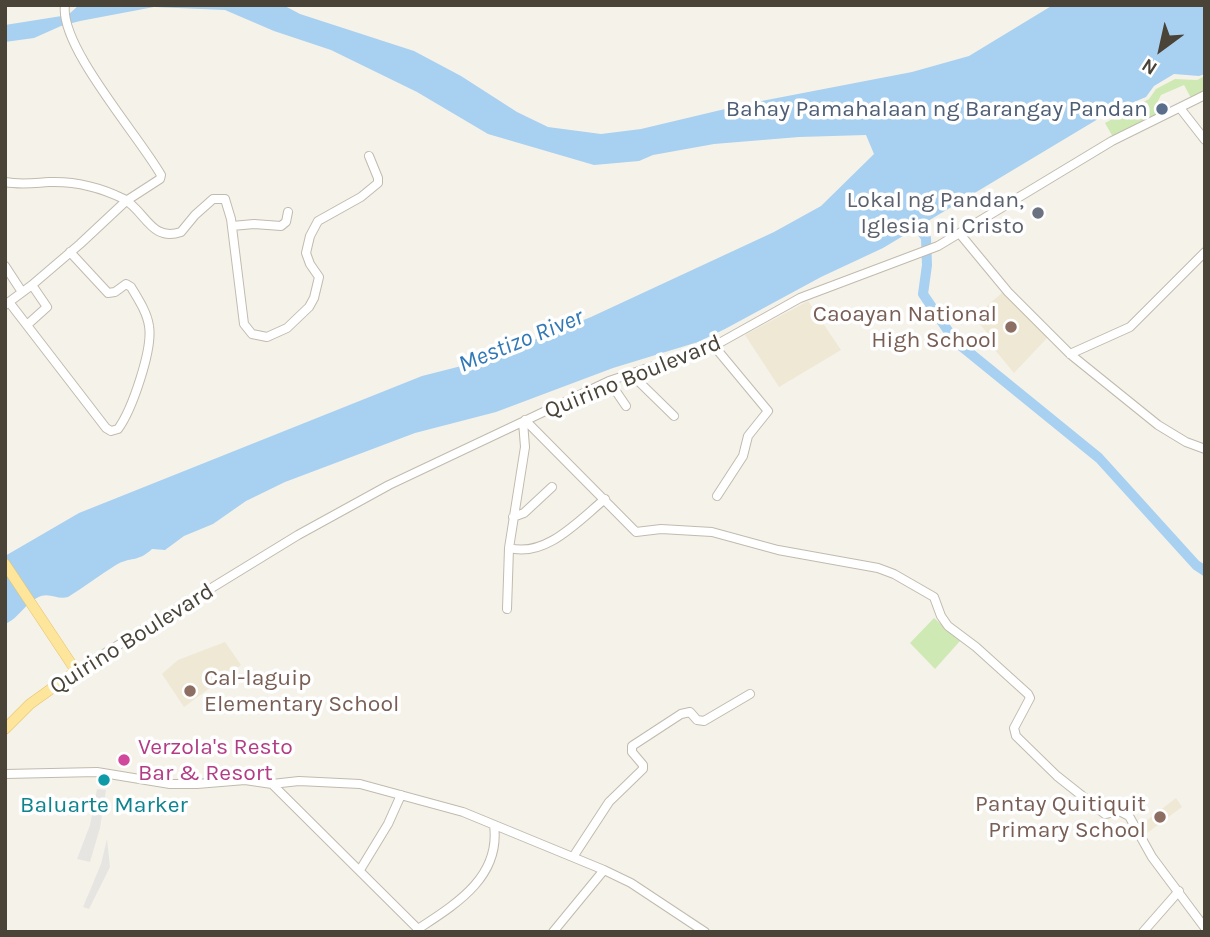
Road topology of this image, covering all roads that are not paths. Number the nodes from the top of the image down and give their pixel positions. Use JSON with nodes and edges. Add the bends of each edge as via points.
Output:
{"nodes":[{"id":1,"x":65,"y":5,"type":"edge"},
{"id":2,"x":1205,"y":95,"type":"edge"},
{"id":3,"x":1180,"y":108,"type":"junction"},
{"id":4,"x":1205,"y":139,"type":"edge"},
{"id":5,"x":369,"y":156,"type":"dead end"},
{"id":6,"x":5,"y":182,"type":"edge"},
{"id":7,"x":130,"y":198,"type":"junction"},
{"id":8,"x":288,"y":212,"type":"dead end"},
{"id":9,"x":232,"y":226,"type":"junction"},
{"id":10,"x":960,"y":233,"type":"junction"},
{"id":11,"x":70,"y":252,"type":"junction"},
{"id":12,"x":1205,"y":252,"type":"edge"},
{"id":13,"x":5,"y":266,"type":"edge"},
{"id":14,"x":32,"y":285,"type":"junction"},
{"id":15,"x":22,"y":292,"type":"junction"},
{"id":16,"x":7,"y":303,"type":"edge"},
{"id":17,"x":27,"y":325,"type":"junction"},
{"id":18,"x":714,"y":346,"type":"junction"},
{"id":19,"x":1070,"y":354,"type":"junction"},
{"id":20,"x":630,"y":373,"type":"junction"},
{"id":21,"x":609,"y":381,"type":"junction"},
{"id":22,"x":626,"y":406,"type":"dead end"},
{"id":23,"x":674,"y":416,"type":"dead end"},
{"id":24,"x":524,"y":421,"type":"junction"},
{"id":25,"x":1205,"y":449,"type":"edge"},
{"id":26,"x":552,"y":487,"type":"dead end"},
{"id":27,"x":717,"y":496,"type":"dead end"},
{"id":28,"x":605,"y":499,"type":"junction"},
{"id":29,"x":513,"y":517,"type":"junction"},
{"id":30,"x":509,"y":548,"type":"junction"},
{"id":31,"x":5,"y":564,"type":"edge"},
{"id":32,"x":507,"y":608,"type":"dead end"},
{"id":33,"x":76,"y":671,"type":"junction"},
{"id":34,"x":750,"y":694,"type":"dead end"},
{"id":35,"x":5,"y":729,"type":"edge"},
{"id":36,"x":5,"y":774,"type":"edge"},
{"id":37,"x":272,"y":784,"type":"junction"},
{"id":38,"x":401,"y":795,"type":"junction"},
{"id":39,"x":494,"y":825,"type":"junction"},
{"id":40,"x":573,"y":857,"type":"junction"},
{"id":41,"x":360,"y":870,"type":"junction"},
{"id":42,"x":604,"y":870,"type":"junction"},
{"id":43,"x":1179,"y":891,"type":"junction"},
{"id":44,"x":1205,"y":928,"type":"edge"},
{"id":45,"x":419,"y":930,"type":"edge"},
{"id":46,"x":552,"y":932,"type":"edge"},
{"id":47,"x":705,"y":932,"type":"edge"},
{"id":48,"x":1143,"y":932,"type":"edge"}],
"edges":[{"from":1,"to":7,"type":"street","via":[[67,30],[85,62],[161,175]]},
{"from":2,"to":3,"type":"street","name":"Quirino Boulevard"},
{"from":3,"to":4,"type":"street"},
{"from":3,"to":10,"type":"street","name":"Quirino Boulevard","via":[[1112,141]]},
{"from":5,"to":9,"type":"street","via":[[378,183],[318,220],[306,253],[319,277],[314,298],[278,334],[256,336],[244,324]]},
{"from":6,"to":7,"type":"street","via":[[85,185]]},
{"from":7,"to":9,"type":"street","via":[[155,230],[167,235],[181,232],[213,199],[228,204]]},
{"from":7,"to":11,"type":"street"},
{"from":8,"to":9,"type":"street","via":[[281,226]]},
{"from":10,"to":18,"type":"street","name":"Quirino Boulevard","via":[[938,246],[800,298]]},
{"from":10,"to":19,"type":"street","via":[[1007,292]]},
{"from":11,"to":14,"type":"street"},
{"from":11,"to":17,"type":"street","via":[[108,293],[126,284],[131,287],[148,320],[150,345],[134,398],[118,429],[107,428]]},
{"from":12,"to":19,"type":"street","via":[[1130,327]]},
{"from":13,"to":15,"type":"street"},
{"from":14,"to":15,"type":"street"},
{"from":14,"to":17,"type":"street","via":[[47,307]]},
{"from":15,"to":16,"type":"street"},
{"from":16,"to":17,"type":"street"},
{"from":18,"to":20,"type":"street","name":"Quirino Boulevard"},
{"from":18,"to":27,"type":"street","via":[[768,411],[747,436],[743,456]]},
{"from":19,"to":25,"type":"street","via":[[1158,425]]},
{"from":20,"to":21,"type":"street","name":"Quirino Boulevard"},
{"from":20,"to":23,"type":"street"},
{"from":21,"to":22,"type":"street"},
{"from":21,"to":24,"type":"street","name":"Quirino Boulevard"},
{"from":24,"to":28,"type":"street"},
{"from":24,"to":29,"type":"street","via":[[525,447]]},
{"from":24,"to":33,"type":"street","name":"Quirino Boulevard","via":[[351,504]]},
{"from":26,"to":29,"type":"street","via":[[524,513]]},
{"from":28,"to":30,"type":"street","via":[[547,544],[528,550]]},
{"from":28,"to":43,"type":"street","via":[[636,532],[712,532],[778,550],[878,568],[934,597],[948,626],[1030,698],[1014,728],[1017,736],[1105,814],[1119,811],[1129,816],[1152,857]]},
{"from":29,"to":30,"type":"street"},
{"from":30,"to":32,"type":"street"},
{"from":31,"to":33,"type":"main road"},
{"from":33,"to":35,"type":"main road","name":"Quirino Boulevard","via":[[30,704]]},
{"from":34,"to":40,"type":"street","via":[[704,721],[690,712],[681,714],[632,746],[643,769],[609,802]]},
{"from":36,"to":37,"type":"street","via":[[97,772],[170,784],[246,780]]},
{"from":37,"to":38,"type":"street","via":[[344,782]]},
{"from":37,"to":41,"type":"street"},
{"from":38,"to":39,"type":"street"},
{"from":38,"to":41,"type":"street"},
{"from":39,"to":40,"type":"street"},
{"from":39,"to":45,"type":"street","via":[[496,844],[482,876]]},
{"from":40,"to":42,"type":"street"},
{"from":41,"to":45,"type":"street"},
{"from":42,"to":46,"type":"street"},
{"from":42,"to":47,"type":"street"},
{"from":43,"to":44,"type":"street"},
{"from":43,"to":48,"type":"street"}]}
